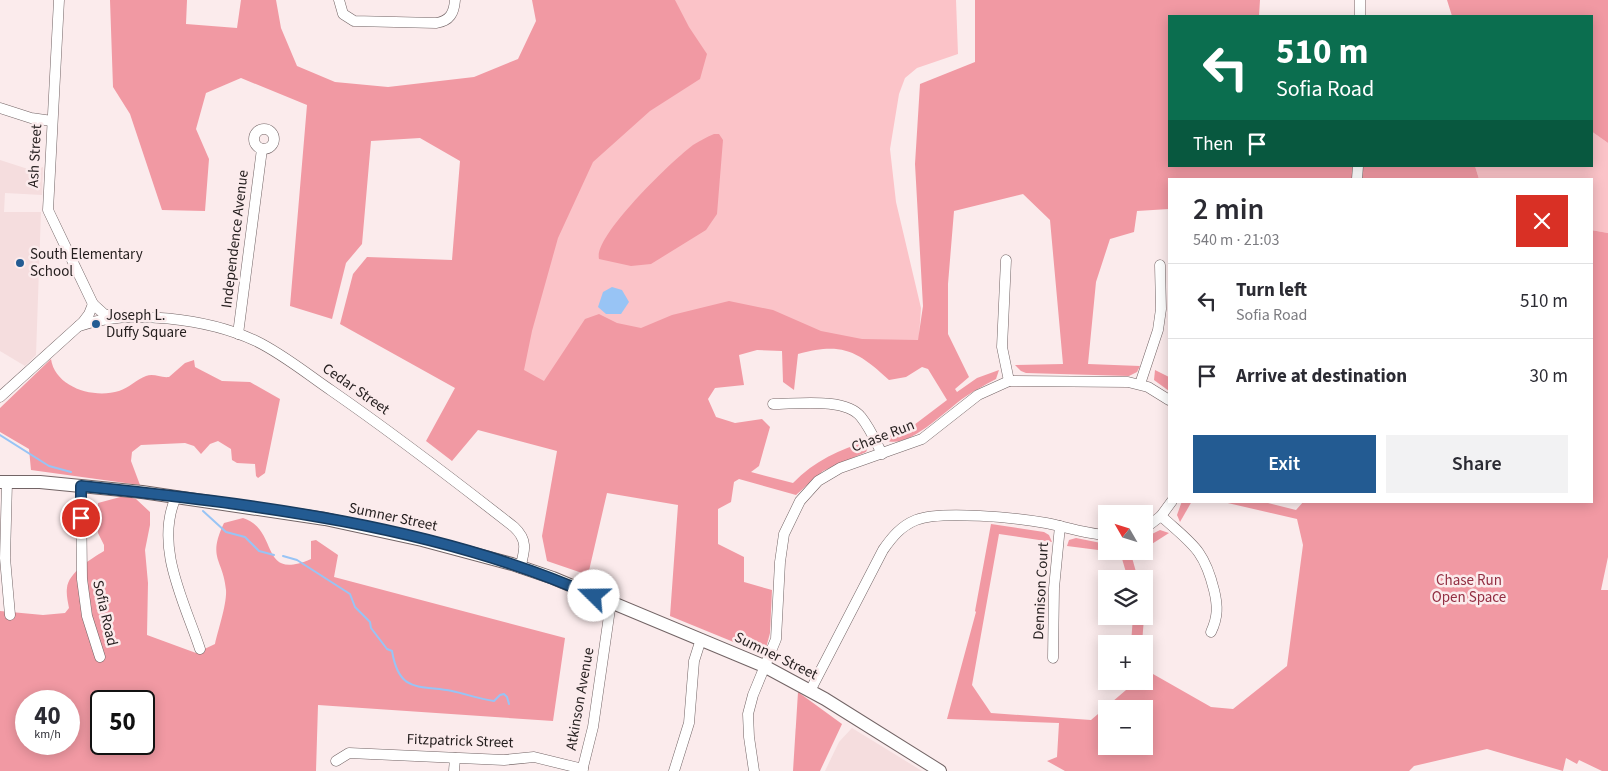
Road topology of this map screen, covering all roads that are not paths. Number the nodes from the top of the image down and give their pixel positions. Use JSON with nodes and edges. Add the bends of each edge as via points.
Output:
{"nodes":[{"id":1,"x":58,"y":0,"type":"edge"},
{"id":2,"x":340,"y":0,"type":"edge"},
{"id":3,"x":455,"y":0,"type":"edge"},
{"id":4,"x":1360,"y":0,"type":"edge"},
{"id":5,"x":1360,"y":15,"type":"edge"},
{"id":6,"x":0,"y":108,"type":"edge"},
{"id":7,"x":52,"y":121,"type":"junction"},
{"id":8,"x":262,"y":148,"type":"dead end"},
{"id":9,"x":1006,"y":260,"type":"dead end"},
{"id":10,"x":1160,"y":265,"type":"dead end"},
{"id":11,"x":93,"y":304,"type":"junction"},
{"id":12,"x":115,"y":317,"type":"junction"},
{"id":13,"x":79,"y":326,"type":"junction"},
{"id":14,"x":238,"y":334,"type":"junction"},
{"id":15,"x":1009,"y":381,"type":"junction"},
{"id":16,"x":1140,"y":384,"type":"junction"},
{"id":17,"x":0,"y":397,"type":"edge"},
{"id":18,"x":1168,"y":399,"type":"edge"},
{"id":19,"x":773,"y":404,"type":"dead end"},
{"id":20,"x":882,"y":454,"type":"junction"},
{"id":21,"x":3,"y":482,"type":"edge"},
{"id":22,"x":81,"y":486,"type":"junction"},
{"id":23,"x":176,"y":497,"type":"junction"},
{"id":24,"x":1171,"y":503,"type":"edge"},
{"id":25,"x":1161,"y":516,"type":"junction"},
{"id":26,"x":1153,"y":522,"type":"edge"},
{"id":27,"x":1060,"y":526,"type":"junction"},
{"id":28,"x":1098,"y":533,"type":"edge"},
{"id":29,"x":520,"y":568,"type":"junction"},
{"id":30,"x":611,"y":602,"type":"junction"},
{"id":31,"x":10,"y":616,"type":"dead end"},
{"id":32,"x":1210,"y":632,"type":"dead end"},
{"id":33,"x":701,"y":639,"type":"junction"},
{"id":34,"x":200,"y":649,"type":"dead end"},
{"id":35,"x":100,"y":656,"type":"dead end"},
{"id":36,"x":1053,"y":658,"type":"dead end"},
{"id":37,"x":764,"y":666,"type":"junction"},
{"id":38,"x":810,"y":691,"type":"junction"},
{"id":39,"x":455,"y":758,"type":"junction"},
{"id":40,"x":336,"y":761,"type":"dead end"},
{"id":41,"x":583,"y":770,"type":"edge"},
{"id":42,"x":454,"y":771,"type":"edge"},
{"id":43,"x":674,"y":771,"type":"edge"},
{"id":44,"x":754,"y":771,"type":"edge"},
{"id":45,"x":940,"y":771,"type":"edge"}],
"edges":[{"from":1,"to":7,"type":"street","name":"Ash Street"},
{"from":2,"to":3,"type":"street","via":[[343,14],[354,21],[436,23],[445,21],[452,14]]},
{"from":4,"to":5,"type":"street"},
{"from":6,"to":7,"type":"street"},
{"from":7,"to":11,"type":"street","name":"Ash Street","via":[[48,210]]},
{"from":8,"to":14,"type":"street","name":"Independence Avenue"},
{"from":9,"to":15,"type":"street","via":[[1002,347]]},
{"from":10,"to":16,"type":"street","via":[[1162,309]]},
{"from":11,"to":12,"type":"street","name":"Cedar Street","via":[[104,314]]},
{"from":11,"to":13,"type":"street","name":"Cedar Street"},
{"from":12,"to":13,"type":"street","name":"Cedar Street"},
{"from":12,"to":14,"type":"street","name":"Cedar Street","via":[[186,322]]},
{"from":13,"to":17,"type":"street","name":"Cedar Street"},
{"from":14,"to":29,"type":"street","name":"Cedar Street","via":[[269,348],[377,422],[514,527],[521,533],[525,545]]},
{"from":15,"to":16,"type":"street","name":"Chase Run"},
{"from":15,"to":20,"type":"street","name":"Chase Run","via":[[978,396],[922,439]]},
{"from":16,"to":18,"type":"street","name":"Chase Run"},
{"from":19,"to":20,"type":"street","via":[[841,405],[853,409],[861,416]]},
{"from":20,"to":37,"type":"street","name":"Chase Run","via":[[830,474],[808,491],[793,513],[782,545],[776,639]]},
{"from":21,"to":22,"type":"main road","name":"Sumner Street"},
{"from":21,"to":31,"type":"street"},
{"from":22,"to":23,"type":"main road","name":"Sumner Street"},
{"from":22,"to":35,"type":"street","name":"Sofia Road","via":[[82,579],[88,616]]},
{"from":23,"to":29,"type":"main road","name":"Sumner Street","via":[[353,524],[442,544]]},
{"from":23,"to":34,"type":"street","via":[[169,516],[169,552]]},
{"from":24,"to":25,"type":"street"},
{"from":25,"to":26,"type":"street"},
{"from":25,"to":32,"type":"street","via":[[1196,548],[1206,563],[1217,608]]},
{"from":27,"to":28,"type":"street"},
{"from":27,"to":36,"type":"street","name":"Dennison Court","via":[[1054,588]]},
{"from":27,"to":38,"type":"street","via":[[993,517],[940,516],[924,517],[903,527],[883,550]]},
{"from":29,"to":30,"type":"main road","name":"Sumner Street"},
{"from":30,"to":33,"type":"main road","name":"Sumner Street"},
{"from":30,"to":41,"type":"street","name":"Atkinson Avenue","via":[[592,733]]},
{"from":33,"to":37,"type":"main road","name":"Sumner Street"},
{"from":33,"to":43,"type":"street","via":[[694,661],[689,723]]},
{"from":37,"to":38,"type":"main road","name":"Sumner Street"},
{"from":37,"to":44,"type":"street","name":"Chase Run","via":[[748,714]]},
{"from":38,"to":45,"type":"main road","name":"Sumner Street"},
{"from":39,"to":40,"type":"street","name":"Fitzpatrick Street","via":[[349,753]]},
{"from":39,"to":41,"type":"street","name":"Fitzpatrick Street","via":[[504,760],[534,757]]},
{"from":39,"to":42,"type":"street"}]}
